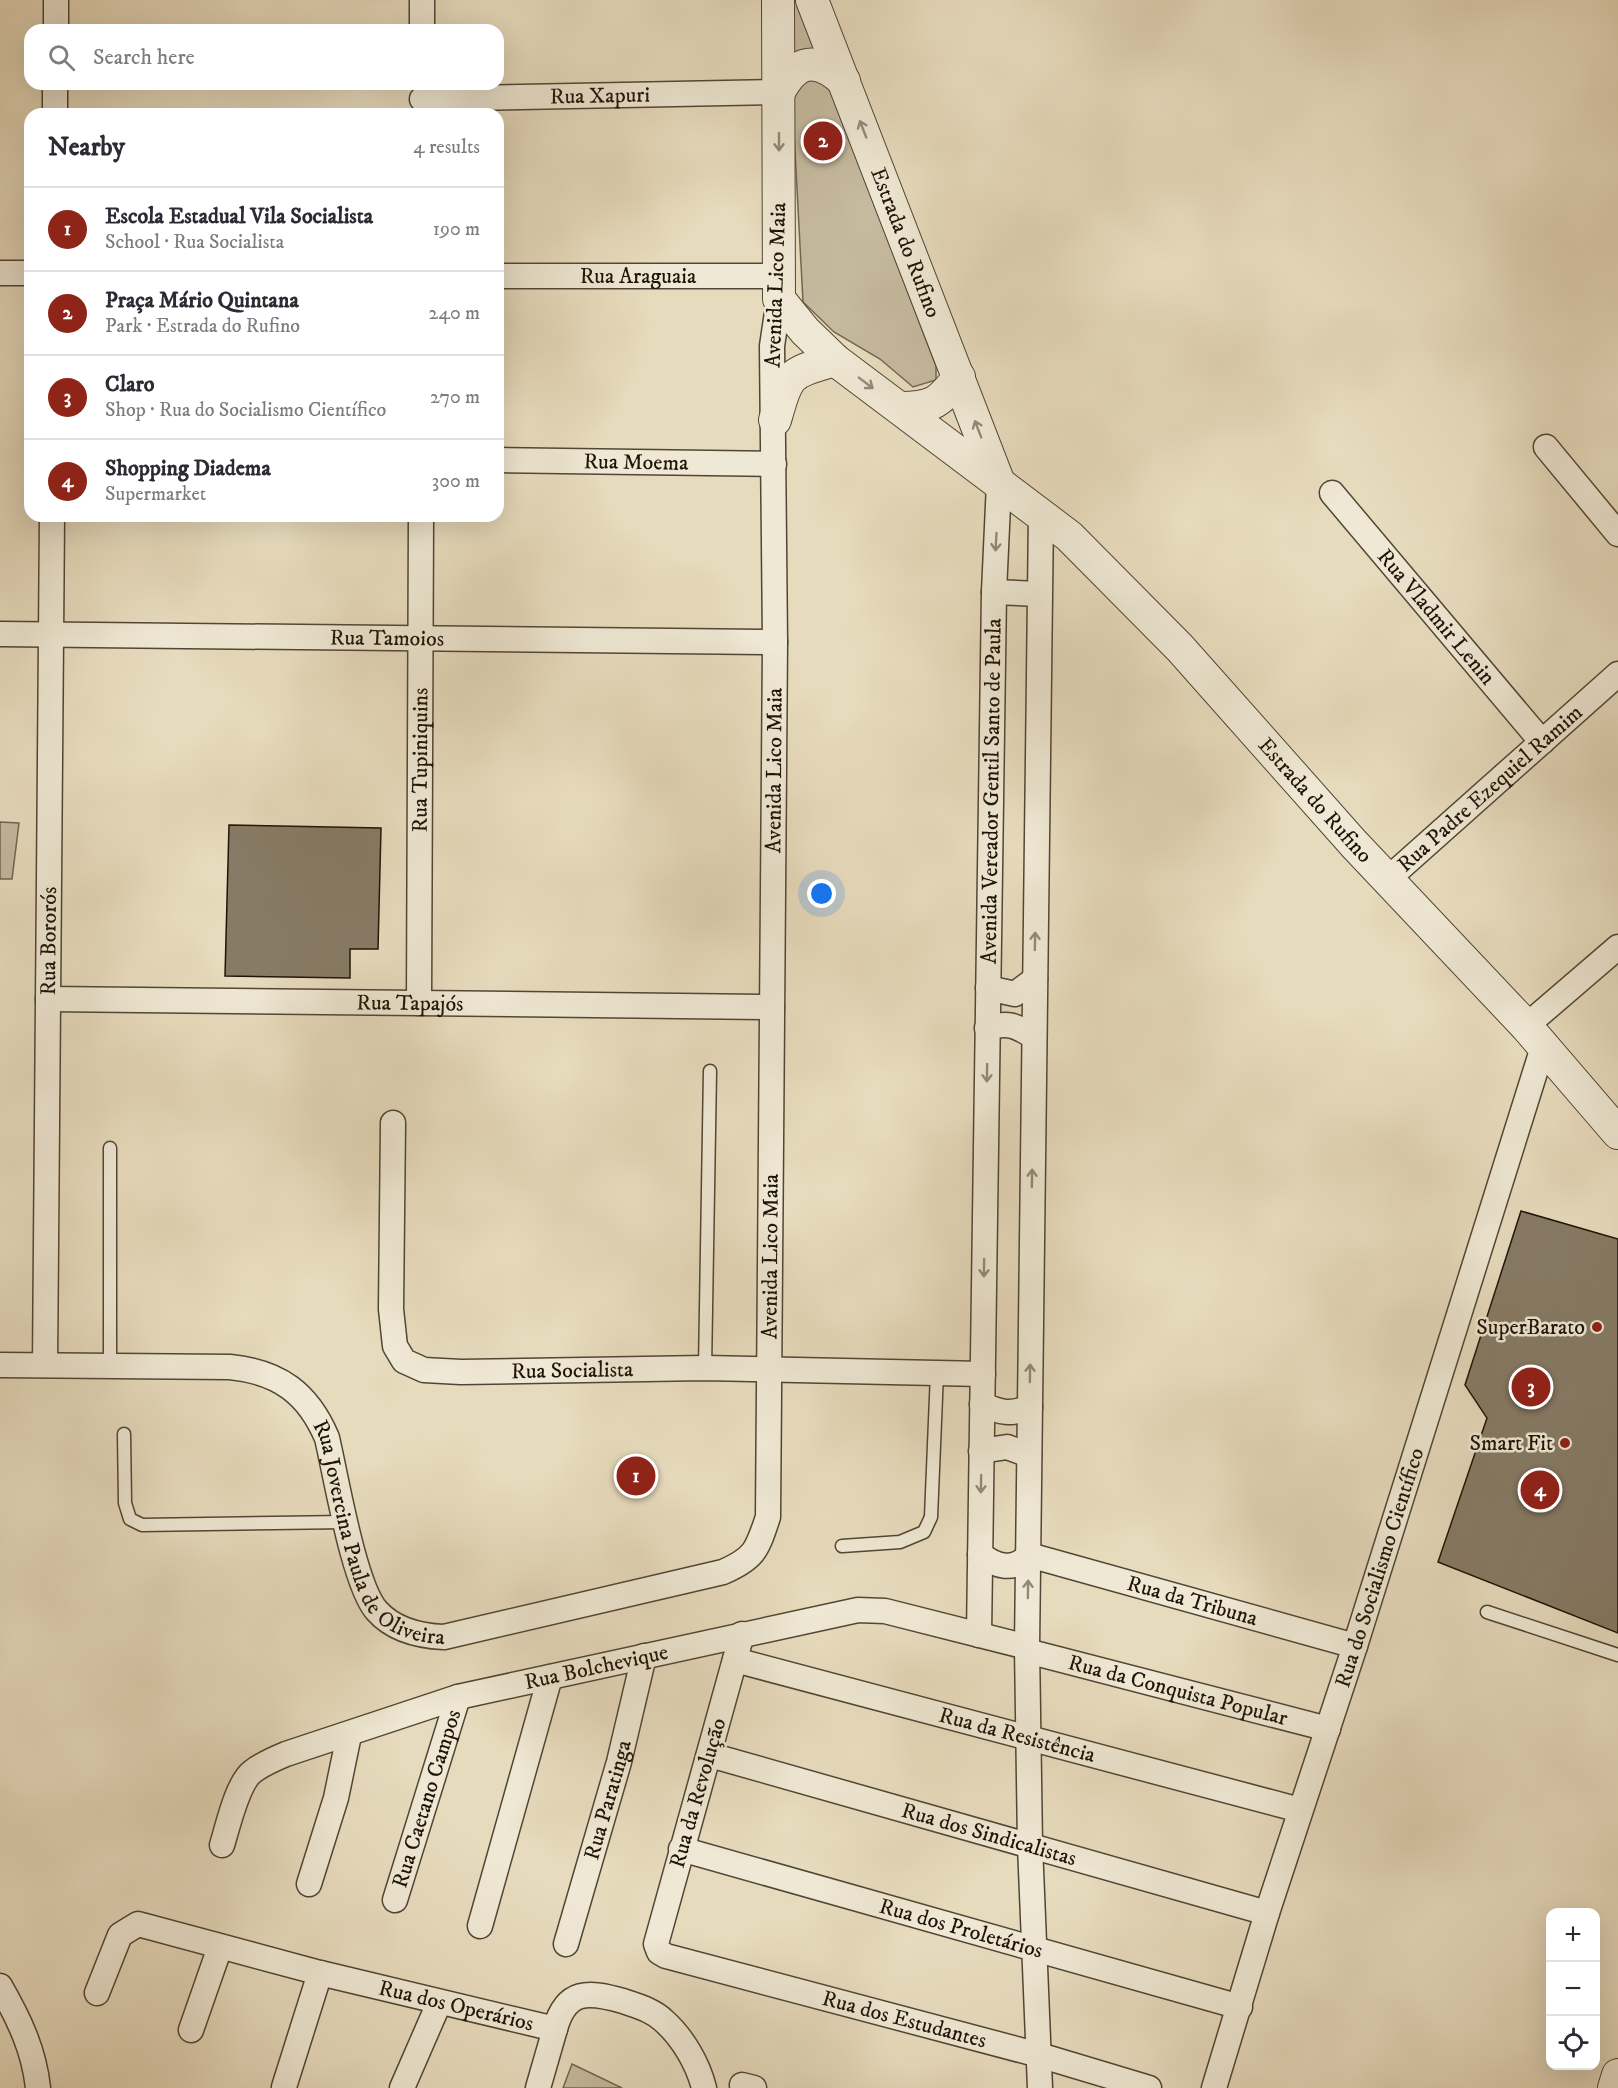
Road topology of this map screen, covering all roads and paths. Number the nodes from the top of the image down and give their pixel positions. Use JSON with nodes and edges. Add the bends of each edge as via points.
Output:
{"nodes":[{"id":1,"x":56,"y":0,"type":"edge"},
{"id":2,"x":422,"y":0,"type":"edge"},
{"id":3,"x":778,"y":0,"type":"edge"},
{"id":4,"x":813,"y":0,"type":"edge"},
{"id":5,"x":56,"y":24,"type":"edge"},
{"id":6,"x":422,"y":24,"type":"edge"},
{"id":7,"x":844,"y":81,"type":"junction"},
{"id":8,"x":55,"y":90,"type":"edge"},
{"id":9,"x":779,"y":92,"type":"junction"},
{"id":10,"x":422,"y":99,"type":"edge"},
{"id":11,"x":55,"y":108,"type":"edge"},
{"id":12,"x":0,"y":273,"type":"edge"},
{"id":13,"x":24,"y":273,"type":"edge"},
{"id":14,"x":504,"y":276,"type":"edge"},
{"id":15,"x":778,"y":288,"type":"junction"},
{"id":16,"x":835,"y":360,"type":"junction"},
{"id":17,"x":959,"y":377,"type":"junction"},
{"id":18,"x":900,"y":408,"type":"junction"},
{"id":19,"x":775,"y":420,"type":"junction"},
{"id":20,"x":1546,"y":447,"type":"dead end"},
{"id":21,"x":504,"y":460,"type":"edge"},
{"id":22,"x":774,"y":464,"type":"junction"},
{"id":23,"x":999,"y":483,"type":"junction"},
{"id":24,"x":1332,"y":492,"type":"dead end"},
{"id":25,"x":1041,"y":514,"type":"junction"},
{"id":26,"x":52,"y":522,"type":"edge"},
{"id":27,"x":421,"y":522,"type":"edge"},
{"id":28,"x":1618,"y":534,"type":"edge"},
{"id":29,"x":994,"y":592,"type":"junction"},
{"id":30,"x":1039,"y":594,"type":"junction"},
{"id":31,"x":0,"y":634,"type":"edge"},
{"id":32,"x":51,"y":635,"type":"junction"},
{"id":33,"x":420,"y":638,"type":"junction"},
{"id":34,"x":775,"y":642,"type":"junction"},
{"id":35,"x":1618,"y":674,"type":"edge"},
{"id":36,"x":1542,"y":742,"type":"junction"},
{"id":37,"x":1389,"y":878,"type":"junction"},
{"id":38,"x":1618,"y":947,"type":"edge"},
{"id":39,"x":1035,"y":979,"type":"junction"},
{"id":40,"x":988,"y":988,"type":"junction"},
{"id":41,"x":48,"y":999,"type":"junction"},
{"id":42,"x":419,"y":1003,"type":"junction"},
{"id":43,"x":772,"y":1007,"type":"junction"},
{"id":44,"x":987,"y":1028,"type":"junction"},
{"id":45,"x":1034,"y":1037,"type":"junction"},
{"id":46,"x":1535,"y":1037,"type":"junction"},
{"id":47,"x":710,"y":1071,"type":"dead end"},
{"id":48,"x":393,"y":1123,"type":"dead end"},
{"id":49,"x":1618,"y":1133,"type":"edge"},
{"id":50,"x":110,"y":1148,"type":"dead end"},
{"id":51,"x":0,"y":1365,"type":"edge"},
{"id":52,"x":45,"y":1365,"type":"junction"},
{"id":53,"x":110,"y":1366,"type":"junction"},
{"id":54,"x":705,"y":1368,"type":"junction"},
{"id":55,"x":769,"y":1371,"type":"junction"},
{"id":56,"x":937,"y":1373,"type":"junction"},
{"id":57,"x":983,"y":1374,"type":"junction"},
{"id":58,"x":982,"y":1404,"type":"junction"},
{"id":59,"x":1030,"y":1407,"type":"junction"},
{"id":60,"x":124,"y":1434,"type":"dead end"},
{"id":61,"x":981,"y":1451,"type":"junction"},
{"id":62,"x":1029,"y":1455,"type":"junction"},
{"id":63,"x":347,"y":1522,"type":"junction"},
{"id":64,"x":760,"y":1540,"type":"joint"},
{"id":65,"x":842,"y":1546,"type":"dead end"},
{"id":66,"x":980,"y":1554,"type":"junction"},
{"id":67,"x":1029,"y":1555,"type":"junction"},
{"id":68,"x":1487,"y":1612,"type":"dead end"},
{"id":69,"x":742,"y":1634,"type":"junction"},
{"id":70,"x":979,"y":1635,"type":"junction"},
{"id":71,"x":1355,"y":1646,"type":"junction"},
{"id":72,"x":1027,"y":1649,"type":"junction"},
{"id":73,"x":1618,"y":1655,"type":"edge"},
{"id":74,"x":644,"y":1656,"type":"junction"},
{"id":75,"x":735,"y":1660,"type":"junction"},
{"id":76,"x":550,"y":1677,"type":"junction"},
{"id":77,"x":458,"y":1697,"type":"junction"},
{"id":78,"x":1328,"y":1729,"type":"junction"},
{"id":79,"x":349,"y":1735,"type":"junction"},
{"id":80,"x":1028,"y":1738,"type":"junction"},
{"id":81,"x":710,"y":1755,"type":"junction"},
{"id":82,"x":1300,"y":1810,"type":"junction"},
{"id":83,"x":222,"y":1845,"type":"dead end"},
{"id":84,"x":1030,"y":1845,"type":"junction"},
{"id":85,"x":681,"y":1849,"type":"junction"},
{"id":86,"x":309,"y":1884,"type":"dead end"},
{"id":87,"x":395,"y":1900,"type":"dead end"},
{"id":88,"x":1267,"y":1913,"type":"junction"},
{"id":89,"x":480,"y":1926,"type":"dead end"},
{"id":90,"x":566,"y":1944,"type":"dead end"},
{"id":91,"x":220,"y":1947,"type":"junction"},
{"id":92,"x":1035,"y":1947,"type":"junction"},
{"id":93,"x":659,"y":1952,"type":"joint"},
{"id":94,"x":320,"y":1973,"type":"junction"},
{"id":95,"x":0,"y":1986,"type":"edge"},
{"id":96,"x":97,"y":1993,"type":"dead end"},
{"id":97,"x":439,"y":2003,"type":"junction"},
{"id":98,"x":1240,"y":2007,"type":"junction"},
{"id":99,"x":191,"y":2030,"type":"dead end"},
{"id":100,"x":555,"y":2030,"type":"junction"},
{"id":101,"x":1039,"y":2055,"type":"junction"},
{"id":102,"x":1618,"y":2075,"type":"edge"},
{"id":103,"x":284,"y":2087,"type":"edge"},
{"id":104,"x":38,"y":2088,"type":"edge"},
{"id":105,"x":402,"y":2088,"type":"edge"},
{"id":106,"x":538,"y":2088,"type":"edge"},
{"id":107,"x":704,"y":2088,"type":"edge"},
{"id":108,"x":1040,"y":2088,"type":"edge"},
{"id":109,"x":1149,"y":2088,"type":"edge"},
{"id":110,"x":1214,"y":2088,"type":"edge"},
{"id":111,"x":1614,"y":2088,"type":"edge"}],
"edges":[{"from":1,"to":5,"type":"street"},
{"from":2,"to":6,"type":"street"},
{"from":3,"to":9,"type":"street","name":"Avenida Lico Maia"},
{"from":4,"to":7,"type":"street","name":"Estrada do Rufino"},
{"from":7,"to":9,"type":"street","via":[[825,66],[812,64],[786,78]]},
{"from":17,"to":7,"type":"street","name":"Estrada do Rufino","one_way":true},
{"from":8,"to":11,"type":"street"},
{"from":9,"to":10,"type":"street","name":"Rua Xapuri"},
{"from":9,"to":15,"type":"street","name":"Avenida Lico Maia","one_way":true},
{"from":12,"to":13,"type":"street"},
{"from":14,"to":15,"type":"street","name":"Rua Araguaia"},
{"from":15,"to":16,"type":"street","name":"Estrada do Rufino","via":[[805,331]]},
{"from":15,"to":19,"type":"street","name":"Avenida Lico Maia","via":[[772,346]]},
{"from":16,"to":18,"type":"street","name":"Estrada do Rufino","one_way":true},
{"from":16,"to":19,"type":"street","via":[[796,372],[785,387]]},
{"from":17,"to":18,"type":"street","via":[[942,399],[923,408]]},
{"from":23,"to":17,"type":"street","name":"Estrada do Rufino","one_way":true},
{"from":18,"to":23,"type":"street","name":"Estrada do Rufino"},
{"from":19,"to":22,"type":"street","name":"Avenida Lico Maia"},
{"from":20,"to":28,"type":"street"},
{"from":21,"to":22,"type":"street","name":"Rua Moema"},
{"from":22,"to":34,"type":"street","name":"Avenida Lico Maia"},
{"from":23,"to":25,"type":"street","name":"Estrada do Rufino"},
{"from":23,"to":29,"type":"street","name":"Avenida Vereador Gentil Santo de Paula","one_way":true},
{"from":24,"to":36,"type":"street","name":"Rua Vladmir Lenin"},
{"from":25,"to":30,"type":"street","name":"Avenida Vereador Gentil Santo de Paula"},
{"from":25,"to":37,"type":"street","name":"Estrada do Rufino","via":[[1069,536],[1180,648],[1354,844]]},
{"from":26,"to":32,"type":"street","name":"Rua Bororós"},
{"from":27,"to":33,"type":"street","name":"Rua Tupiniquins"},
{"from":29,"to":30,"type":"street","name":"Avenida Vereador Gentil Santo de Paula"},
{"from":29,"to":40,"type":"street","name":"Avenida Vereador Gentil Santo de Paula"},
{"from":39,"to":30,"type":"street","name":"Avenida Vereador Gentil Santo de Paula","one_way":true},
{"from":31,"to":32,"type":"street","name":"Rua Tamoios"},
{"from":32,"to":33,"type":"street","name":"Rua Tamoios"},
{"from":32,"to":41,"type":"street","name":"Rua Bororós"},
{"from":33,"to":34,"type":"street","name":"Rua Tamoios"},
{"from":33,"to":42,"type":"street","name":"Rua Tupiniquins"},
{"from":34,"to":43,"type":"street","name":"Avenida Lico Maia"},
{"from":35,"to":36,"type":"street","name":"Rua Padre Ezequiel Ramim"},
{"from":36,"to":37,"type":"street","name":"Rua Padre Ezequiel Ramim"},
{"from":37,"to":46,"type":"street","name":"Estrada do Rufino"},
{"from":38,"to":46,"type":"street"},
{"from":39,"to":40,"type":"street","name":"Avenida Vereador Gentil Santo de Paula","via":[[1015,994]]},
{"from":39,"to":45,"type":"street","name":"Avenida Vereador Gentil Santo de Paula"},
{"from":40,"to":44,"type":"street","name":"Avenida Vereador Gentil Santo de Paula"},
{"from":41,"to":42,"type":"street","name":"Rua Tapajós"},
{"from":41,"to":52,"type":"street","name":"Rua Bororós"},
{"from":42,"to":43,"type":"street","name":"Rua Tapajós"},
{"from":43,"to":55,"type":"street","name":"Avenida Lico Maia"},
{"from":44,"to":45,"type":"street","via":[[1015,1024]]},
{"from":44,"to":57,"type":"street","name":"Avenida Vereador Gentil Santo de Paula","one_way":true},
{"from":59,"to":45,"type":"street","name":"Avenida Vereador Gentil Santo de Paula","one_way":true},
{"from":46,"to":49,"type":"street","name":"Estrada do Rufino"},
{"from":46,"to":71,"type":"street","name":"Rua do Socialismo Científico"},
{"from":47,"to":54,"type":"lane"},
{"from":48,"to":54,"type":"street","name":"Rua Socialista","via":[[390,1309],[395,1346],[404,1361],[424,1370],[461,1372]]},
{"from":50,"to":53,"type":"lane"},
{"from":51,"to":52,"type":"street","name":"Rua Jovercina Paula de Oliveira"},
{"from":52,"to":53,"type":"street","name":"Rua Jovercina Paula de Oliveira"},
{"from":53,"to":63,"type":"street","name":"Rua Jovercina Paula de Oliveira","via":[[230,1367],[257,1370],[281,1380],[317,1416],[327,1438]]},
{"from":54,"to":55,"type":"street","name":"Rua Socialista"},
{"from":55,"to":56,"type":"street","name":"Rua Socialista"},
{"from":55,"to":64,"type":"street","name":"Avenida Lico Maia","via":[[768,1517]]},
{"from":56,"to":57,"type":"street","name":"Rua Socialista"},
{"from":56,"to":65,"type":"lane","via":[[931,1516],[924,1532],[900,1542]]},
{"from":57,"to":58,"type":"street","name":"Avenida Vereador Gentil Santo de Paula"},
{"from":58,"to":59,"type":"street","via":[[1007,1413]]},
{"from":58,"to":61,"type":"street","name":"Avenida Vereador Gentil Santo de Paula"},
{"from":59,"to":62,"type":"street","name":"Avenida Vereador Gentil Santo de Paula"},
{"from":60,"to":63,"type":"lane","via":[[125,1503],[130,1519],[142,1525]]},
{"from":61,"to":62,"type":"street","via":[[1007,1446]]},
{"from":61,"to":66,"type":"street","name":"Avenida Vereador Gentil Santo de Paula","one_way":true},
{"from":62,"to":67,"type":"street","name":"Avenida Vereador Gentil Santo de Paula"},
{"from":63,"to":64,"type":"street","name":"Rua Jovercina Paula de Oliveira","via":[[362,1587],[377,1611],[398,1627],[423,1636],[444,1637],[723,1572],[748,1561]]},
{"from":66,"to":67,"type":"street","via":[[1004,1567],[1022,1563]]},
{"from":66,"to":70,"type":"street","name":"Avenida Vereador Gentil Santo de Paula"},
{"from":67,"to":71,"type":"street","name":"Rua da Tribuna"},
{"from":72,"to":67,"type":"street","name":"Avenida Vereador Gentil Santo de Paula","one_way":true},
{"from":68,"to":73,"type":"lane"},
{"from":69,"to":70,"type":"street","name":"Rua Bolchevique","via":[[858,1610],[885,1611]]},
{"from":69,"to":74,"type":"street","name":"Rua Bolchevique"},
{"from":69,"to":75,"type":"street","name":"Rua da Revolução"},
{"from":70,"to":72,"type":"street","name":"Rua Bolchevique"},
{"from":71,"to":78,"type":"street","name":"Rua do Socialismo Científico"},
{"from":72,"to":78,"type":"street","name":"Rua da Conquista Popular"},
{"from":72,"to":80,"type":"street","name":"Avenida Vereador Gentil Santo de Paula"},
{"from":74,"to":76,"type":"street","name":"Rua Bolchevique"},
{"from":74,"to":90,"type":"street","name":"Rua Paratinga","via":[[619,1762]]},
{"from":75,"to":80,"type":"street","name":"Rua da Resistência"},
{"from":75,"to":81,"type":"street","name":"Rua da Revolução"},
{"from":76,"to":77,"type":"street","name":"Rua Bolchevique"},
{"from":76,"to":89,"type":"street"},
{"from":77,"to":79,"type":"street","name":"Rua Bolchevique"},
{"from":77,"to":87,"type":"street","name":"Rua Caetano Campos"},
{"from":78,"to":82,"type":"street","name":"Rua do Socialismo Científico"},
{"from":79,"to":83,"type":"street","name":"Rua Bolchevique","via":[[286,1754],[250,1773]]},
{"from":79,"to":86,"type":"street","via":[[336,1798]]},
{"from":80,"to":82,"type":"street","name":"Rua da Resistência"},
{"from":80,"to":84,"type":"street","name":"Avenida Vereador Gentil Santo de Paula"},
{"from":81,"to":84,"type":"street","name":"Rua dos Sindicalistas"},
{"from":81,"to":85,"type":"street","name":"Rua da Revolução"},
{"from":82,"to":88,"type":"street","name":"Rua do Socialismo Científico"},
{"from":84,"to":88,"type":"street","name":"Rua dos Sindicalistas"},
{"from":84,"to":92,"type":"street","name":"Avenida Vereador Gentil Santo de Paula"},
{"from":85,"to":92,"type":"street","name":"Rua dos Proletários"},
{"from":85,"to":93,"type":"street","name":"Rua da Revolução","via":[[656,1944]]},
{"from":88,"to":98,"type":"street","name":"Rua do Socialismo Científico"},
{"from":91,"to":94,"type":"street","name":"Rua dos Operários"},
{"from":91,"to":96,"type":"street","name":"Rua dos Operários","via":[[138,1924],[120,1935]]},
{"from":91,"to":99,"type":"street"},
{"from":92,"to":98,"type":"street","name":"Rua dos Proletários"},
{"from":92,"to":101,"type":"street","name":"Avenida Vereador Gentil Santo de Paula"},
{"from":93,"to":101,"type":"street","name":"Rua dos Estudantes"},
{"from":94,"to":97,"type":"street","name":"Rua dos Operários"},
{"from":94,"to":103,"type":"street"},
{"from":95,"to":104,"type":"street","via":[[22,2025],[36,2066]]},
{"from":97,"to":100,"type":"street","name":"Rua dos Operários"},
{"from":97,"to":105,"type":"street"},
{"from":98,"to":110,"type":"street","name":"Rua do Socialismo Científico"},
{"from":100,"to":106,"type":"street"},
{"from":100,"to":107,"type":"street","name":"Rua dos Operários","via":[[559,2013],[569,2001],[585,1993],[644,2008],[663,2019],[679,2037]]},
{"from":101,"to":108,"type":"street","name":"Avenida Vereador Gentil Santo de Paula"},
{"from":101,"to":109,"type":"street","name":"Rua dos Estudantes"},
{"from":102,"to":111,"type":"street"}]}
